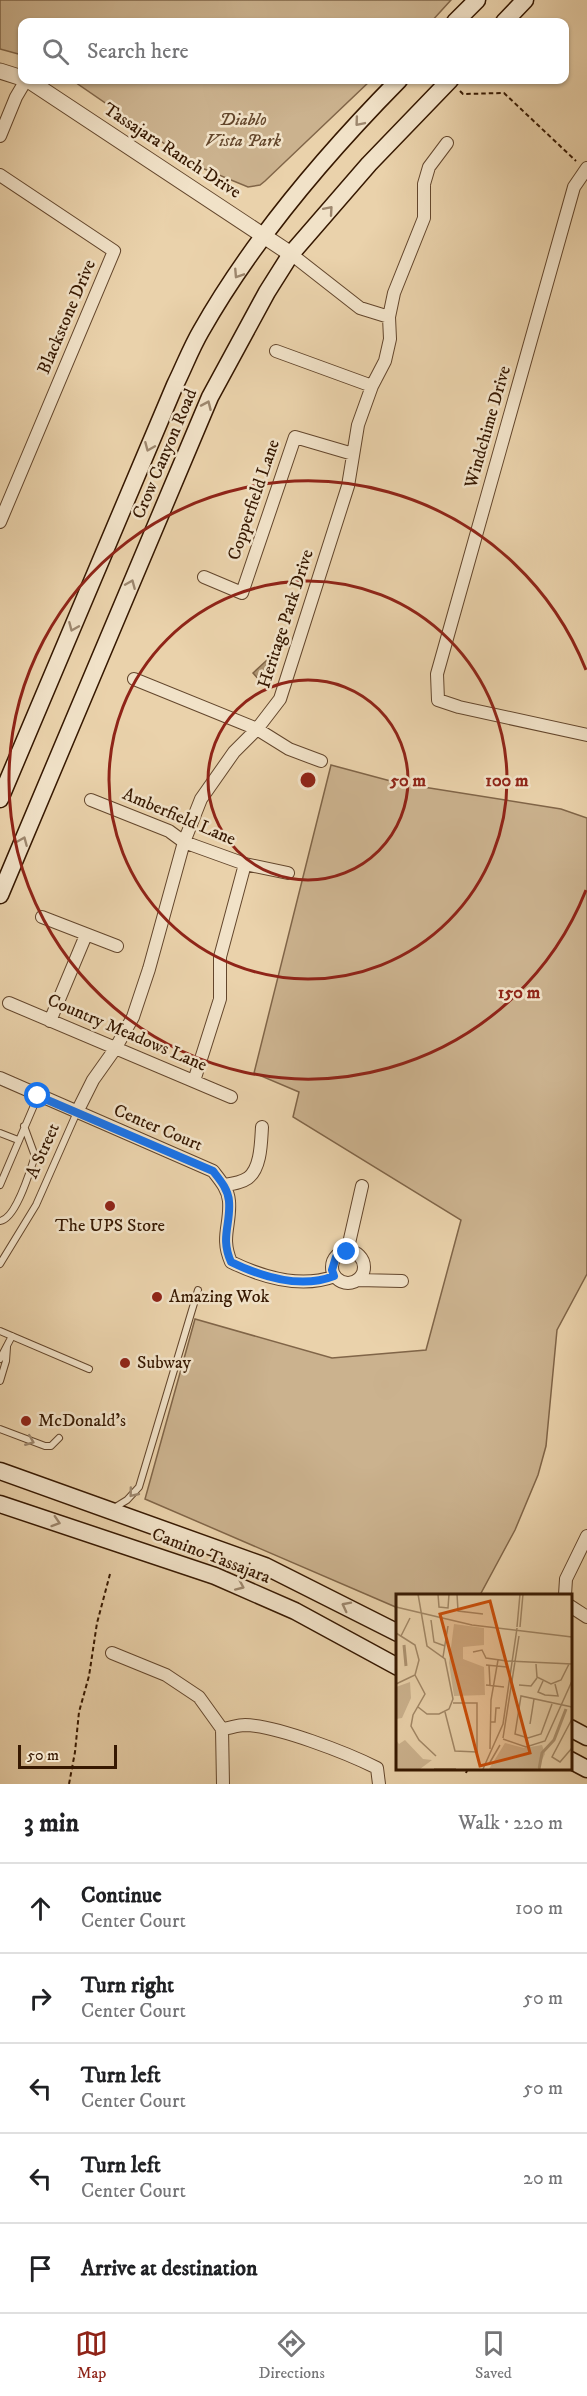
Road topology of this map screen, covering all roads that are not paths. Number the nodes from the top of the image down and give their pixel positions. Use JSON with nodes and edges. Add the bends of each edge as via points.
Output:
{"nodes":[{"id":1,"x":477,"y":0,"type":"edge"},
{"id":2,"x":525,"y":0,"type":"edge"},
{"id":3,"x":459,"y":18,"type":"edge"},
{"id":4,"x":508,"y":18,"type":"edge"},
{"id":5,"x":0,"y":70,"type":"edge"},
{"id":6,"x":18,"y":76,"type":"edge"},
{"id":7,"x":23,"y":84,"type":"edge"},
{"id":8,"x":34,"y":84,"type":"edge"},
{"id":9,"x":395,"y":84,"type":"edge"},
{"id":10,"x":445,"y":84,"type":"edge"},
{"id":11,"x":0,"y":136,"type":"edge"},
{"id":12,"x":447,"y":143,"type":"dead end"},
{"id":13,"x":586,"y":168,"type":"edge"},
{"id":14,"x":0,"y":175,"type":"edge"},
{"id":15,"x":264,"y":235,"type":"junction"},
{"id":16,"x":291,"y":254,"type":"junction"},
{"id":17,"x":389,"y":317,"type":"junction"},
{"id":18,"x":276,"y":351,"type":"dead end"},
{"id":19,"x":372,"y":386,"type":"junction"},
{"id":20,"x":353,"y":454,"type":"junction"},
{"id":21,"x":0,"y":522,"type":"edge"},
{"id":22,"x":204,"y":577,"type":"dead end"},
{"id":23,"x":134,"y":679,"type":"dead end"},
{"id":24,"x":257,"y":729,"type":"junction"},
{"id":25,"x":587,"y":735,"type":"edge"},
{"id":26,"x":321,"y":761,"type":"dead end"},
{"id":27,"x":0,"y":799,"type":"edge"},
{"id":28,"x":91,"y":800,"type":"dead end"},
{"id":29,"x":184,"y":842,"type":"junction"},
{"id":30,"x":245,"y":864,"type":"junction"},
{"id":31,"x":288,"y":873,"type":"dead end"},
{"id":32,"x":0,"y":895,"type":"edge"},
{"id":33,"x":42,"y":917,"type":"dead end"},
{"id":34,"x":86,"y":935,"type":"junction"},
{"id":35,"x":117,"y":946,"type":"dead end"},
{"id":36,"x":9,"y":1003,"type":"dead end"},
{"id":37,"x":50,"y":1021,"type":"junction"},
{"id":38,"x":115,"y":1049,"type":"junction"},
{"id":39,"x":0,"y":1078,"type":"edge"},
{"id":40,"x":194,"y":1081,"type":"junction"},
{"id":41,"x":38,"y":1096,"type":"junction"},
{"id":42,"x":231,"y":1097,"type":"dead end"},
{"id":43,"x":77,"y":1112,"type":"junction"},
{"id":44,"x":24,"y":1126,"type":"junction"},
{"id":45,"x":262,"y":1127,"type":"dead end"},
{"id":46,"x":0,"y":1133,"type":"edge"},
{"id":47,"x":18,"y":1140,"type":"junction"},
{"id":48,"x":0,"y":1185,"type":"edge"},
{"id":49,"x":224,"y":1185,"type":"junction"},
{"id":50,"x":362,"y":1186,"type":"dead end"},
{"id":51,"x":0,"y":1221,"type":"edge"},
{"id":52,"x":347,"y":1252,"type":"junction"},
{"id":53,"x":0,"y":1264,"type":"edge"},
{"id":54,"x":334,"y":1276,"type":"junction"},
{"id":55,"x":358,"y":1280,"type":"junction"},
{"id":56,"x":402,"y":1281,"type":"dead end"},
{"id":57,"x":198,"y":1290,"type":"dead end"},
{"id":58,"x":0,"y":1331,"type":"edge"},
{"id":59,"x":12,"y":1336,"type":"junction"},
{"id":60,"x":7,"y":1347,"type":"junction"},
{"id":61,"x":0,"y":1359,"type":"edge"},
{"id":62,"x":89,"y":1369,"type":"dead end"},
{"id":63,"x":0,"y":1381,"type":"edge"},
{"id":64,"x":0,"y":1429,"type":"edge"},
{"id":65,"x":59,"y":1438,"type":"dead end"},
{"id":66,"x":0,"y":1472,"type":"edge"},
{"id":67,"x":0,"y":1504,"type":"edge"},
{"id":68,"x":110,"y":1509,"type":"junction"},
{"id":69,"x":587,"y":1536,"type":"edge"},
{"id":70,"x":565,"y":1594,"type":"edge"},
{"id":71,"x":572,"y":1607,"type":"edge"},
{"id":72,"x":587,"y":1617,"type":"edge"},
{"id":73,"x":396,"y":1632,"type":"edge"},
{"id":74,"x":112,"y":1653,"type":"dead end"},
{"id":75,"x":396,"y":1666,"type":"edge"},
{"id":76,"x":222,"y":1729,"type":"junction"},
{"id":77,"x":572,"y":1729,"type":"edge"},
{"id":78,"x":587,"y":1737,"type":"edge"},
{"id":79,"x":572,"y":1761,"type":"edge"},
{"id":80,"x":587,"y":1769,"type":"edge"},
{"id":81,"x":224,"y":1784,"type":"edge"},
{"id":82,"x":379,"y":1784,"type":"edge"}],
"edges":[{"from":1,"to":3,"type":"main road"},
{"from":2,"to":4,"type":"main road"},
{"from":5,"to":6,"type":"street","name":"Tassajara Ranch Drive"},
{"from":7,"to":11,"type":"street"},
{"from":8,"to":15,"type":"street","name":"Tassajara Ranch Drive"},
{"from":9,"to":15,"type":"main road","name":"Crow Canyon Road","one_way":true},
{"from":16,"to":10,"type":"main road","name":"Crow Canyon Road","one_way":true},
{"from":12,"to":17,"type":"street","name":"Heritage Park Drive","via":[[429,168],[424,184],[424,218],[394,293]]},
{"from":13,"to":25,"type":"street","name":"Windchime Drive","via":[[574,187],[437,674],[438,700]]},
{"from":14,"to":21,"type":"street","name":"Blackstone Drive","via":[[114,251]]},
{"from":15,"to":16,"type":"street","name":"Tassajara Ranch Drive"},
{"from":15,"to":27,"type":"main road","name":"Crow Canyon Road","one_way":true,"via":[[201,331],[175,385]]},
{"from":16,"to":17,"type":"street","via":[[360,308]]},
{"from":32,"to":16,"type":"main road","name":"Crow Canyon Road","one_way":true,"via":[[210,397]]},
{"from":17,"to":19,"type":"street","name":"Heritage Park Drive","via":[[385,361]]},
{"from":18,"to":19,"type":"street"},
{"from":19,"to":20,"type":"street","name":"Heritage Park Drive"},
{"from":20,"to":22,"type":"street","name":"Copperfield Lane","via":[[295,437],[242,593]]},
{"from":20,"to":24,"type":"street","name":"Heritage Park Drive","via":[[348,486],[280,699]]},
{"from":23,"to":24,"type":"street"},
{"from":24,"to":26,"type":"street","via":[[289,749]]},
{"from":24,"to":29,"type":"street","name":"Heritage Park Drive","via":[[234,752],[201,799]]},
{"from":28,"to":29,"type":"street","name":"Amberfield Lane","via":[[169,831]]},
{"from":29,"to":30,"type":"street","name":"Amberfield Lane"},
{"from":29,"to":38,"type":"street","name":"Heritage Park Drive","via":[[133,1017]]},
{"from":30,"to":31,"type":"street","name":"Amberfield Lane"},
{"from":30,"to":40,"type":"street","via":[[220,957],[220,999]]},
{"from":33,"to":34,"type":"street"},
{"from":34,"to":35,"type":"street"},
{"from":34,"to":37,"type":"street"},
{"from":36,"to":37,"type":"street","name":"Country Meadows Lane"},
{"from":37,"to":38,"type":"street","name":"Country Meadows Lane"},
{"from":38,"to":40,"type":"street","name":"Country Meadows Lane"},
{"from":38,"to":43,"type":"street","name":"Heritage Park Drive"},
{"from":39,"to":41,"type":"street","name":"Center Court"},
{"from":40,"to":42,"type":"street","name":"Country Meadows Lane"},
{"from":41,"to":43,"type":"street","name":"Center Court"},
{"from":41,"to":44,"type":"lane"},
{"from":43,"to":49,"type":"street","name":"Center Court","via":[[213,1171]]},
{"from":43,"to":53,"type":"lane","name":"A Street","via":[[36,1205]]},
{"from":44,"to":47,"type":"lane"},
{"from":44,"to":51,"type":"lane","via":[[35,1156],[15,1208]]},
{"from":45,"to":49,"type":"street","via":[[255,1168],[248,1178]]},
{"from":46,"to":47,"type":"lane"},
{"from":47,"to":48,"type":"lane"},
{"from":49,"to":54,"type":"street","via":[[229,1200],[225,1248],[231,1262],[259,1275],[300,1281],[321,1281]]},
{"from":50,"to":52,"type":"street"},
{"from":52,"to":54,"type":"street","via":[[336,1257]]},
{"from":52,"to":55,"type":"street","via":[[363,1262]]},
{"from":54,"to":55,"type":"street","via":[[346,1283]]},
{"from":55,"to":56,"type":"street"},
{"from":57,"to":68,"type":"lane","one_way":true,"via":[[139,1487],[127,1500]]},
{"from":58,"to":59,"type":"lane"},
{"from":59,"to":60,"type":"lane"},
{"from":59,"to":62,"type":"lane"},
{"from":60,"to":61,"type":"lane"},
{"from":60,"to":63,"type":"lane"},
{"from":64,"to":65,"type":"lane","one_way":true,"via":[[45,1446]]},
{"from":66,"to":68,"type":"main road","name":"Camino Tassajara"},
{"from":67,"to":75,"type":"main road","name":"Camino Tassajara","one_way":true,"via":[[215,1576],[295,1611]]},
{"from":73,"to":68,"type":"main road","name":"Camino Tassajara","one_way":true,"via":[[265,1566]]},
{"from":69,"to":70,"type":"street","via":[[566,1579]]},
{"from":71,"to":72,"type":"street"},
{"from":74,"to":76,"type":"street","via":[[166,1675],[199,1697]]},
{"from":76,"to":81,"type":"street"},
{"from":76,"to":82,"type":"street","via":[[244,1725],[269,1728],[358,1759],[377,1768]]},
{"from":77,"to":78,"type":"main road"},
{"from":79,"to":80,"type":"main road"}]}
